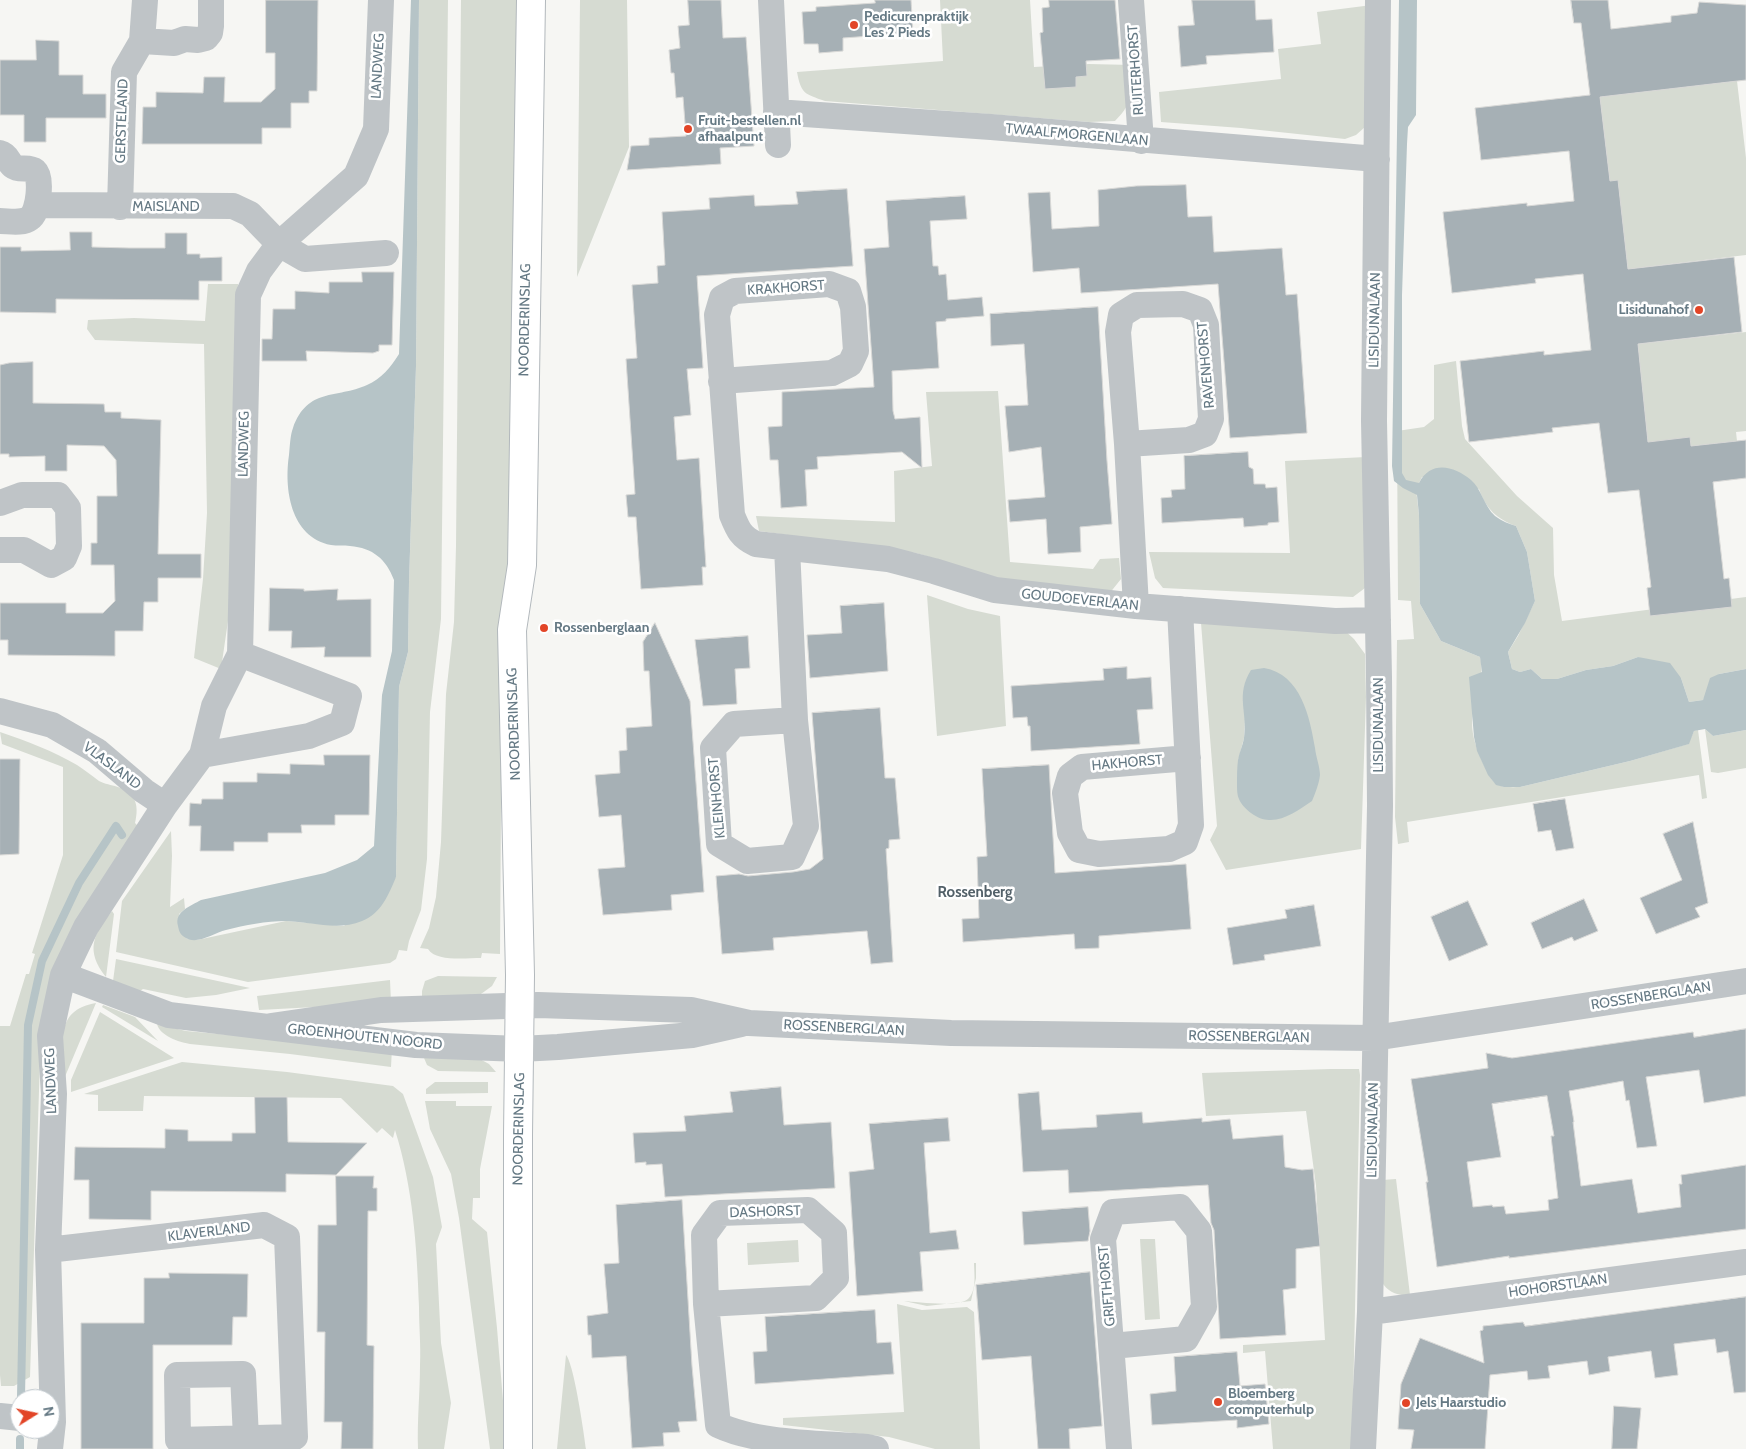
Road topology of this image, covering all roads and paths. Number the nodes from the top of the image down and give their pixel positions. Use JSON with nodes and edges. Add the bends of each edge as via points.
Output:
{"nodes":[{"id":1,"x":144,"y":0,"type":"edge"},
{"id":2,"x":211,"y":0,"type":"edge"},
{"id":3,"x":381,"y":0,"type":"edge"},
{"id":4,"x":531,"y":0,"type":"edge"},
{"id":5,"x":770,"y":0,"type":"edge"},
{"id":6,"x":1131,"y":0,"type":"edge"},
{"id":7,"x":1378,"y":0,"type":"edge"},
{"id":8,"x":142,"y":41,"type":"junction"},
{"id":9,"x":776,"y":112,"type":"junction"},
{"id":10,"x":1141,"y":141,"type":"junction"},
{"id":11,"x":778,"y":145,"type":"dead end"},
{"id":12,"x":0,"y":153,"type":"edge"},
{"id":13,"x":1377,"y":160,"type":"junction"},
{"id":14,"x":38,"y":205,"type":"junction"},
{"id":15,"x":120,"y":207,"type":"junction"},
{"id":16,"x":0,"y":221,"type":"edge"},
{"id":17,"x":279,"y":244,"type":"junction"},
{"id":18,"x":386,"y":252,"type":"dead end"},
{"id":19,"x":721,"y":381,"type":"junction"},
{"id":20,"x":1127,"y":444,"type":"junction"},
{"id":21,"x":0,"y":502,"type":"edge"},
{"id":22,"x":787,"y":548,"type":"junction"},
{"id":23,"x":0,"y":550,"type":"edge"},
{"id":24,"x":1136,"y":606,"type":"junction"},
{"id":25,"x":1180,"y":609,"type":"junction"},
{"id":26,"x":1378,"y":620,"type":"junction"},
{"id":27,"x":240,"y":654,"type":"junction"},
{"id":28,"x":0,"y":711,"type":"edge"},
{"id":29,"x":795,"y":720,"type":"junction"},
{"id":30,"x":202,"y":755,"type":"junction"},
{"id":31,"x":1188,"y":758,"type":"junction"},
{"id":32,"x":165,"y":805,"type":"junction"},
{"id":33,"x":63,"y":975,"type":"junction"},
{"id":34,"x":1746,"y":981,"type":"edge"},
{"id":35,"x":520,"y":1004,"type":"junction"},
{"id":36,"x":749,"y":1023,"type":"junction"},
{"id":37,"x":270,"y":1026,"type":"junction"},
{"id":38,"x":1374,"y":1038,"type":"junction"},
{"id":39,"x":520,"y":1048,"type":"junction"},
{"id":40,"x":48,"y":1250,"type":"junction"},
{"id":41,"x":1746,"y":1262,"type":"edge"},
{"id":42,"x":706,"y":1304,"type":"junction"},
{"id":43,"x":1370,"y":1312,"type":"junction"},
{"id":44,"x":1112,"y":1346,"type":"junction"},
{"id":45,"x":50,"y":1389,"type":"edge"},
{"id":46,"x":246,"y":1438,"type":"dead end"},
{"id":47,"x":296,"y":1443,"type":"edge"},
{"id":48,"x":778,"y":1444,"type":"edge"},
{"id":49,"x":518,"y":1449,"type":"edge"},
{"id":50,"x":876,"y":1449,"type":"edge"},
{"id":51,"x":1120,"y":1449,"type":"edge"},
{"id":52,"x":1362,"y":1449,"type":"edge"}],
"edges":[{"from":1,"to":8,"type":"street","name":"GERSTELAND"},
{"from":2,"to":8,"type":"street","via":[[211,26],[206,38],[174,43]]},
{"from":3,"to":17,"type":"street","name":"LANDWEG","via":[[376,129],[356,176]]},
{"from":4,"to":35,"type":"main road","name":"NOORDERINSLAG","via":[[522,565],[512,630]]},
{"from":5,"to":9,"type":"street"},
{"from":6,"to":10,"type":"street","name":"RUITERHORST"},
{"from":7,"to":13,"type":"street","name":"LISIDUNALAAN"},
{"from":8,"to":15,"type":"street","name":"GERSTELAND","via":[[124,72]]},
{"from":9,"to":10,"type":"street","name":"TWAALFMORGENLAAN"},
{"from":9,"to":11,"type":"street"},
{"from":10,"to":13,"type":"street","name":"TWAALFMORGENLAAN"},
{"from":12,"to":14,"type":"street","via":[[8,157],[12,165],[36,172]]},
{"from":13,"to":26,"type":"street","name":"LISIDUNALAAN","via":[[1374,421]]},
{"from":14,"to":15,"type":"street","name":"MAISLAND"},
{"from":14,"to":16,"type":"street","via":[[29,219]]},
{"from":15,"to":17,"type":"street","name":"MAISLAND","via":[[232,206],[250,214]]},
{"from":17,"to":18,"type":"street","via":[[305,259]]},
{"from":17,"to":27,"type":"street","name":"LANDWEG","via":[[259,270],[248,295]]},
{"from":19,"to":19,"type":"street","name":"KRAKHORST","via":[[832,373],[850,364],[856,351],[853,307],[848,291],[830,284],[735,291],[722,298],[717,315]]},
{"from":19,"to":22,"type":"street","name":"KRAKHORST","via":[[732,515],[745,539],[756,544]]},
{"from":20,"to":20,"type":"street","name":"RAVENHORST","via":[[1118,332],[1121,315],[1137,305],[1183,304],[1200,310],[1206,324],[1211,419],[1204,434],[1189,440]]},
{"from":20,"to":24,"type":"street","name":"RAVENHORST"},
{"from":21,"to":23,"type":"street","via":[[22,495],[58,495],[68,508],[69,546],[64,558],[51,565],[24,550]]},
{"from":22,"to":24,"type":"street","name":"GOUDOEVERLAAN","via":[[888,559],[995,590]]},
{"from":22,"to":29,"type":"street","name":"KLEINHORST"},
{"from":24,"to":25,"type":"street","name":"GOUDOEVERLAAN"},
{"from":25,"to":26,"type":"street","name":"GOUDOEVERLAAN","via":[[1335,621]]},
{"from":25,"to":31,"type":"street","name":"HAKHORST"},
{"from":26,"to":38,"type":"street","name":"LISIDUNALAAN","via":[[1380,806]]},
{"from":27,"to":30,"type":"street","name":"LANDWEG","via":[[214,706]]},
{"from":27,"to":30,"type":"street","via":[[349,696],[342,723],[308,736]]},
{"from":28,"to":32,"type":"street","name":"VLASLAND","via":[[52,726],[97,751]]},
{"from":29,"to":29,"type":"street","name":"KLEINHORST","via":[[734,724],[713,748],[719,844],[747,861],[792,857],[806,826]]},
{"from":30,"to":32,"type":"street","name":"LANDWEG"},
{"from":31,"to":31,"type":"street","name":"HAKHORST","via":[[1082,767],[1070,776],[1065,793],[1070,833],[1079,850],[1099,854],[1169,849],[1185,842],[1191,824]]},
{"from":32,"to":33,"type":"street","name":"LANDWEG","via":[[86,927]]},
{"from":33,"to":37,"type":"street","name":"GROENHOUTEN NOORD","via":[[169,1015]]},
{"from":33,"to":40,"type":"street","name":"LANDWEG","via":[[50,1036],[54,1094]]},
{"from":34,"to":38,"type":"street","name":"ROSSENBERGLAAN"},
{"from":35,"to":36,"type":"street","name":"ROSSENBERGLAAN","via":[[691,1010]]},
{"from":35,"to":37,"type":"street","name":"GROENHOUTEN NOORD","via":[[381,1010]]},
{"from":35,"to":39,"type":"main road","name":"NOORDERINSLAG"},
{"from":36,"to":38,"type":"street","name":"ROSSENBERGLAAN","via":[[951,1033]]},
{"from":36,"to":39,"type":"street","name":"ROSSENBERGLAAN","via":[[692,1035]]},
{"from":37,"to":39,"type":"street","name":"GROENHOUTEN NOORD","via":[[416,1045]]},
{"from":38,"to":43,"type":"street","name":"LISIDUNALAAN"},
{"from":39,"to":49,"type":"main road","name":"NOORDERINSLAG"},
{"from":40,"to":45,"type":"street","name":"LANDWEG"},
{"from":40,"to":47,"type":"street","name":"KLAVERLAND","via":[[264,1226],[287,1237]]},
{"from":41,"to":43,"type":"street","name":"HOHORSTLAAN"},
{"from":42,"to":42,"type":"street","name":"DASHORST","via":[[816,1298],[836,1278],[834,1233],[808,1210],[720,1213],[704,1235]]},
{"from":42,"to":48,"type":"street","name":"DASHORST","via":[[718,1425]]},
{"from":43,"to":52,"type":"street","name":"LISIDUNALAAN"},
{"from":44,"to":44,"type":"street","name":"GRIFTHORST","via":[[1103,1239],[1113,1212],[1180,1207],[1199,1231],[1204,1307],[1186,1339]]},
{"from":44,"to":51,"type":"street","name":"GRIFTHORST"},
{"from":46,"to":47,"type":"street","name":"KLAVERLAND"},
{"from":48,"to":50,"type":"street"}]}
